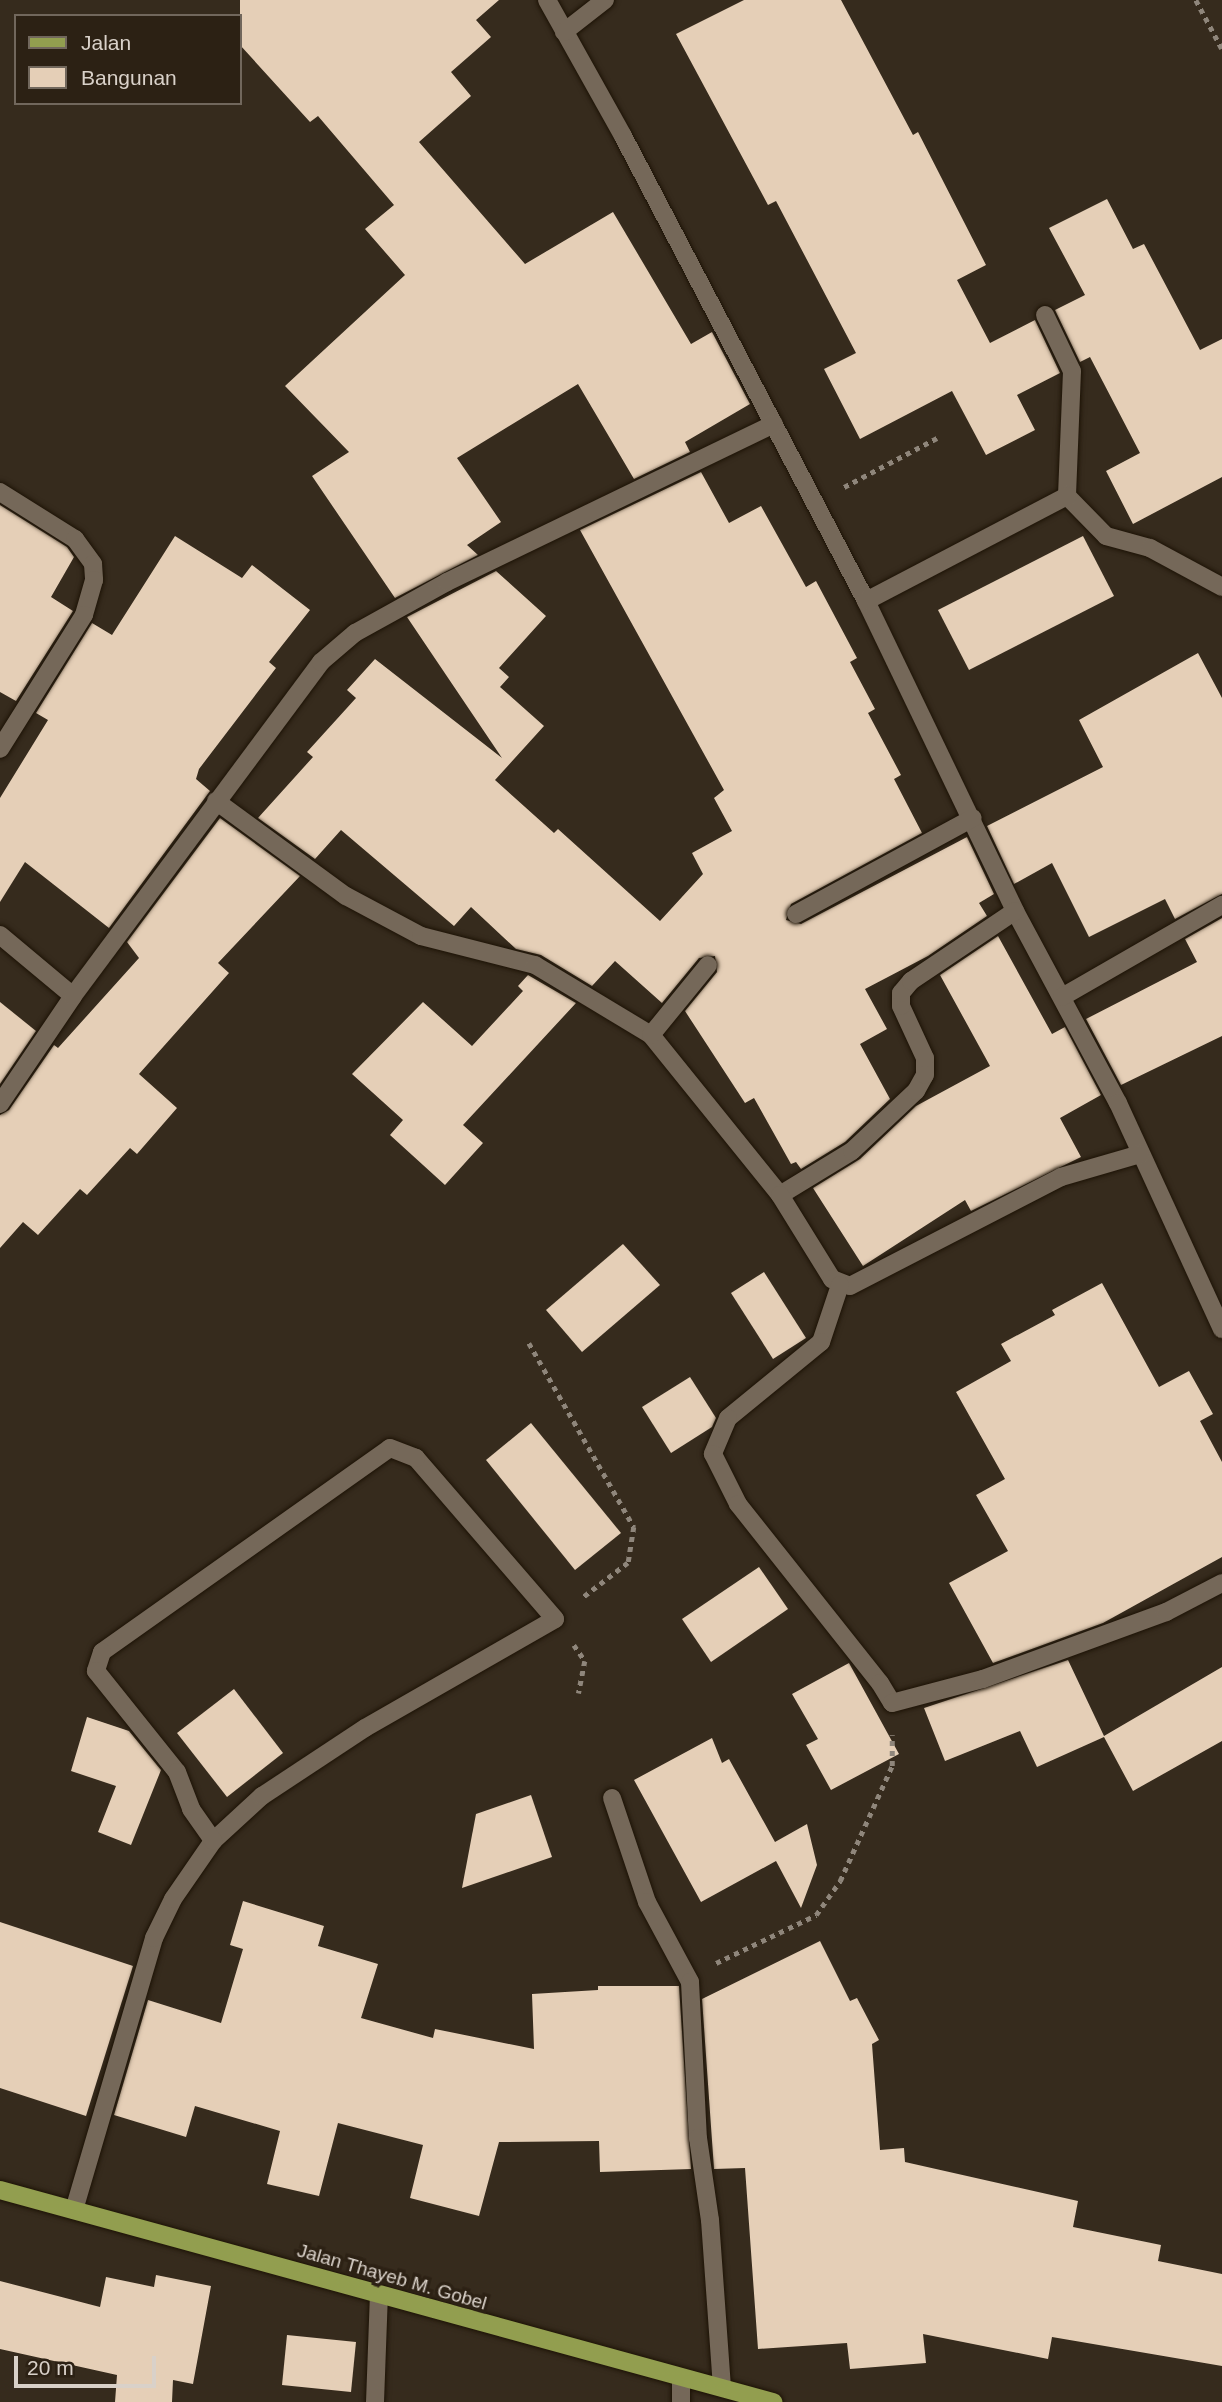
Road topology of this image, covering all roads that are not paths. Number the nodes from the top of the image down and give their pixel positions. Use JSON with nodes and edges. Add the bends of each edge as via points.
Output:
{"nodes":[{"id":1,"x":547,"y":0,"type":"edge"},
{"id":2,"x":605,"y":0,"type":"edge"},
{"id":3,"x":564,"y":32,"type":"junction"},
{"id":4,"x":1045,"y":315,"type":"dead end"},
{"id":5,"x":774,"y":424,"type":"junction"},
{"id":6,"x":0,"y":492,"type":"edge"},
{"id":7,"x":1067,"y":496,"type":"junction"},
{"id":8,"x":1222,"y":587,"type":"edge"},
{"id":9,"x":866,"y":601,"type":"junction"},
{"id":10,"x":0,"y":749,"type":"edge"},
{"id":11,"x":216,"y":801,"type":"junction"},
{"id":12,"x":972,"y":818,"type":"junction"},
{"id":13,"x":1222,"y":905,"type":"edge"},
{"id":14,"x":1015,"y":911,"type":"junction"},
{"id":15,"x":796,"y":914,"type":"dead end"},
{"id":16,"x":0,"y":935,"type":"edge"},
{"id":17,"x":708,"y":965,"type":"dead end"},
{"id":18,"x":74,"y":996,"type":"junction"},
{"id":19,"x":1062,"y":998,"type":"junction"},
{"id":20,"x":651,"y":1035,"type":"junction"},
{"id":21,"x":0,"y":1104,"type":"edge"},
{"id":22,"x":1140,"y":1154,"type":"junction"},
{"id":23,"x":780,"y":1195,"type":"junction"},
{"id":24,"x":840,"y":1285,"type":"junction"},
{"id":25,"x":1222,"y":1329,"type":"edge"},
{"id":26,"x":1222,"y":1583,"type":"edge"},
{"id":27,"x":612,"y":1798,"type":"dead end"},
{"id":28,"x":213,"y":1841,"type":"junction"},
{"id":29,"x":0,"y":2190,"type":"edge"},
{"id":30,"x":74,"y":2210,"type":"junction"},
{"id":31,"x":379,"y":2295,"type":"junction"},
{"id":32,"x":681,"y":2378,"type":"junction"},
{"id":33,"x":722,"y":2388,"type":"junction"},
{"id":34,"x":375,"y":2402,"type":"edge"},
{"id":35,"x":681,"y":2402,"type":"edge"},
{"id":36,"x":773,"y":2402,"type":"edge"}],
"edges":[{"from":1,"to":3,"type":"street"},
{"from":2,"to":3,"type":"street"},
{"from":3,"to":5,"type":"street"},
{"from":4,"to":7,"type":"street","via":[[1072,371]]},
{"from":5,"to":9,"type":"street"},
{"from":5,"to":11,"type":"street","via":[[508,552],[355,634],[321,662]]},
{"from":6,"to":10,"type":"street","via":[[75,539],[93,564],[93,580],[84,615]]},
{"from":7,"to":8,"type":"street","via":[[1106,536],[1150,548]]},
{"from":7,"to":9,"type":"street"},
{"from":9,"to":12,"type":"street"},
{"from":11,"to":18,"type":"street"},
{"from":11,"to":20,"type":"street","via":[[346,896],[421,936],[535,965]]},
{"from":12,"to":14,"type":"street"},
{"from":12,"to":15,"type":"street"},
{"from":13,"to":19,"type":"street"},
{"from":14,"to":19,"type":"street"},
{"from":14,"to":23,"type":"street","via":[[911,981],[901,993],[901,1006],[925,1058],[925,1075],[916,1091],[852,1151]]},
{"from":16,"to":18,"type":"street"},
{"from":17,"to":20,"type":"street"},
{"from":18,"to":21,"type":"street"},
{"from":19,"to":22,"type":"street"},
{"from":20,"to":23,"type":"street"},
{"from":22,"to":24,"type":"street","via":[[1061,1177],[850,1286]]},
{"from":22,"to":25,"type":"street"},
{"from":23,"to":24,"type":"street"},
{"from":24,"to":26,"type":"street","via":[[821,1342],[727,1418],[713,1454],[738,1504],[891,1703],[995,1675],[1167,1612]]},
{"from":27,"to":33,"type":"street","via":[[647,1902],[690,1982],[698,2138],[710,2220]]},
{"from":28,"to":28,"type":"street","via":[[262,1796],[365,1728],[555,1619],[416,1458],[390,1448],[102,1652],[96,1671],[177,1772],[191,1809]]},
{"from":28,"to":30,"type":"street","via":[[173,1899],[154,1938]]},
{"from":29,"to":30,"type":"main road","name":"Jalan Thayeb M. Gobel"},
{"from":30,"to":31,"type":"main road","name":"Jalan Thayeb M. Gobel"},
{"from":31,"to":32,"type":"main road","name":"Jalan Thayeb M. Gobel"},
{"from":31,"to":34,"type":"street"},
{"from":32,"to":33,"type":"main road","name":"Jalan Thayeb M. Gobel"},
{"from":32,"to":35,"type":"street"},
{"from":33,"to":36,"type":"main road","name":"Jalan Thayeb M. Gobel"}]}
